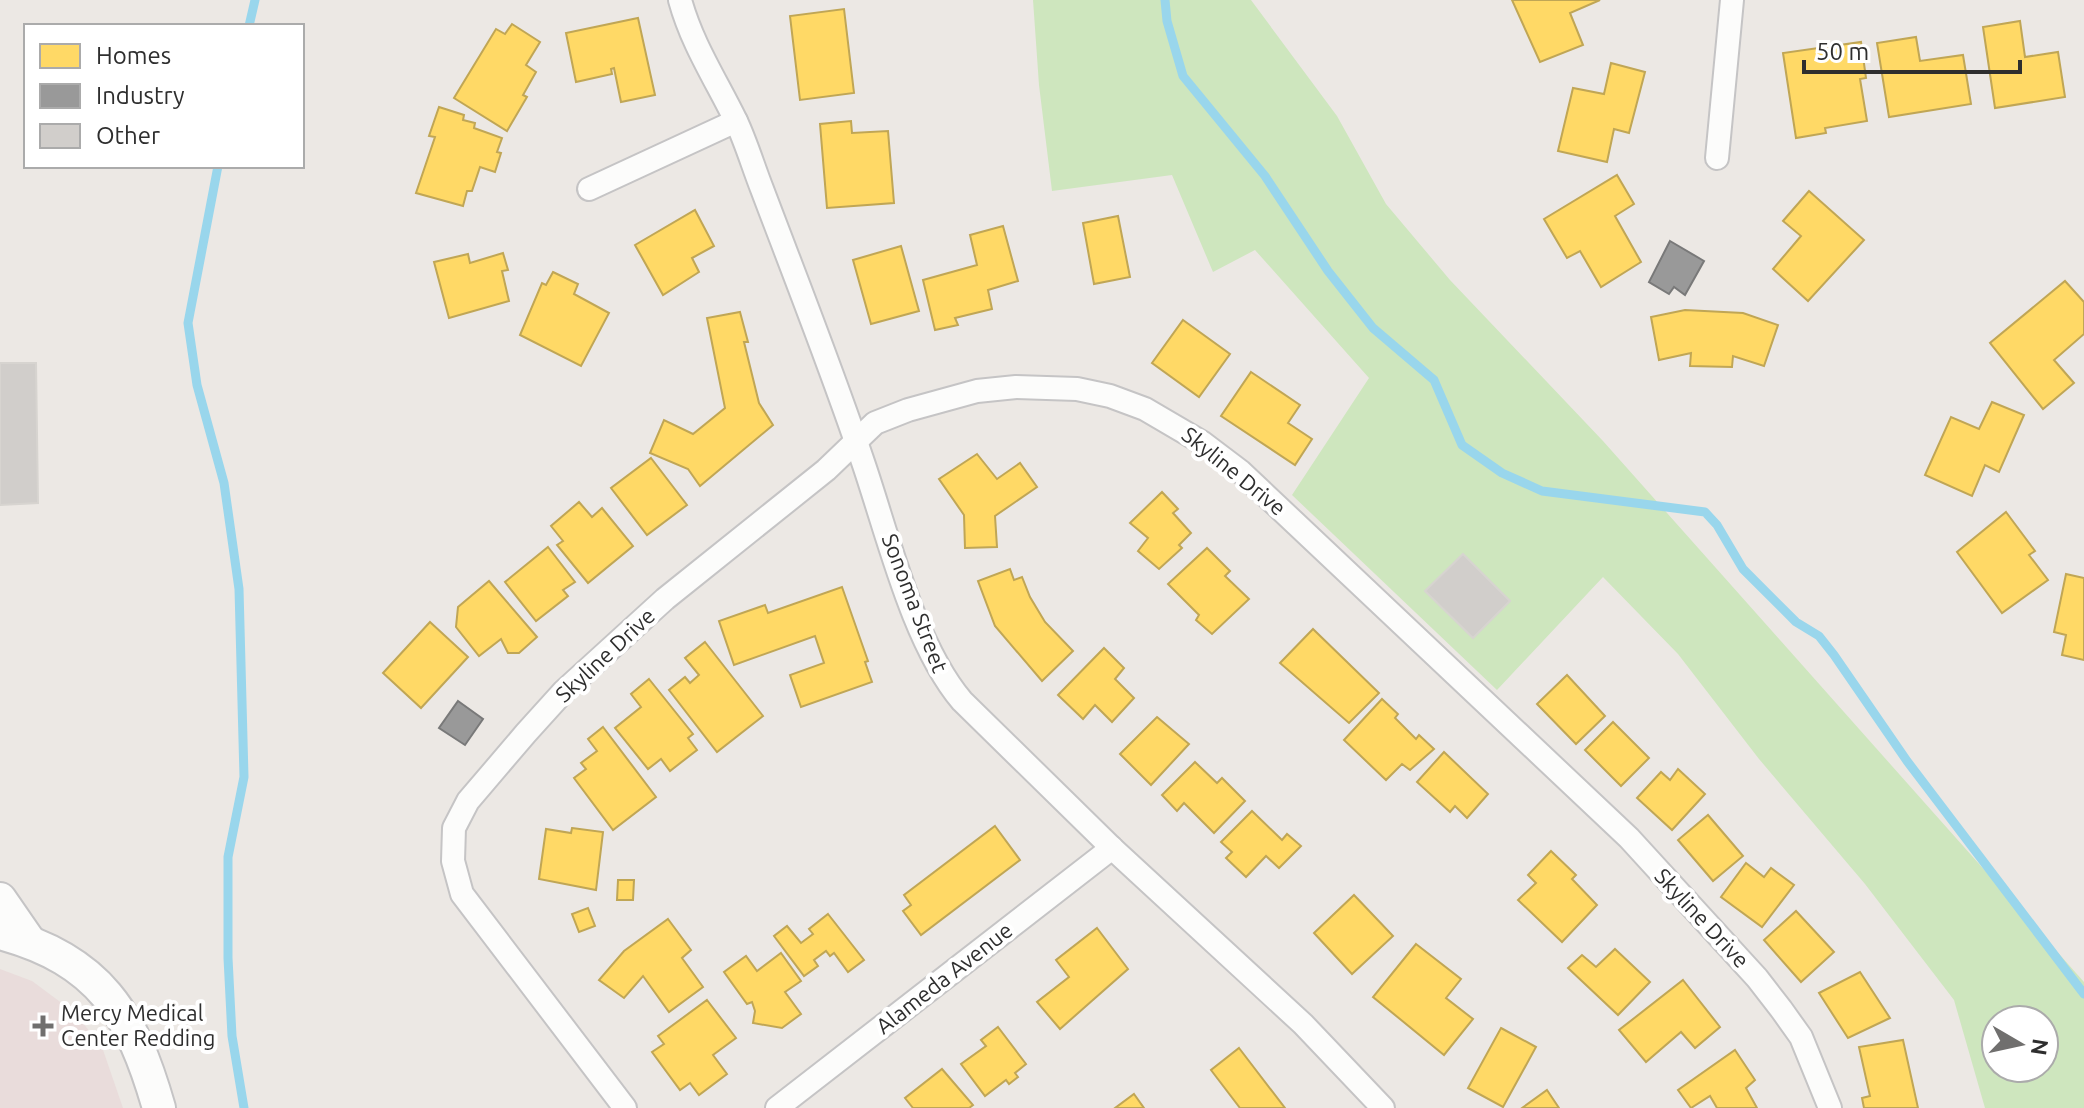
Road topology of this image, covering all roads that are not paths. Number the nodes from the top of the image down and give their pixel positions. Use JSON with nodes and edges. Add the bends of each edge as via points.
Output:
{"nodes":[{"id":1,"x":680,"y":0,"type":"edge"},
{"id":2,"x":1732,"y":0,"type":"edge"},
{"id":3,"x":736,"y":121,"type":"junction"},
{"id":4,"x":1717,"y":158,"type":"dead end"},
{"id":5,"x":589,"y":189,"type":"dead end"},
{"id":6,"x":856,"y":441,"type":"junction"},
{"id":7,"x":1112,"y":848,"type":"junction"},
{"id":8,"x":0,"y":899,"type":"edge"},
{"id":9,"x":14,"y":937,"type":"edge"},
{"id":10,"x":159,"y":1108,"type":"edge"},
{"id":11,"x":625,"y":1108,"type":"edge"},
{"id":12,"x":777,"y":1108,"type":"edge"},
{"id":13,"x":1383,"y":1108,"type":"edge"},
{"id":14,"x":1830,"y":1108,"type":"edge"}],
"edges":[{"from":1,"to":3,"type":"street","name":"Sonoma Street","via":[[698,52]]},
{"from":2,"to":4,"type":"street"},
{"from":3,"to":5,"type":"street"},
{"from":3,"to":6,"type":"street","name":"Sonoma Street"},
{"from":6,"to":7,"type":"street","name":"Sonoma Street","via":[[912,607],[947,684]]},
{"from":6,"to":11,"type":"street","name":"Skyline Drive","via":[[665,599],[564,691],[468,801],[454,828],[453,861],[462,894]]},
{"from":6,"to":14,"type":"street","name":"Skyline Drive","via":[[875,423],[908,410],[977,391],[1036,387],[1088,391],[1133,403],[1203,443],[1277,504],[1629,838],[1781,1009],[1801,1037]]},
{"from":7,"to":12,"type":"street","name":"Alameda Avenue"},
{"from":7,"to":13,"type":"street","name":"Sonoma Street","via":[[1303,1024]]},
{"from":8,"to":9,"type":"street"},
{"from":9,"to":10,"type":"street","via":[[80,970],[120,1012],[139,1044]]}]}
